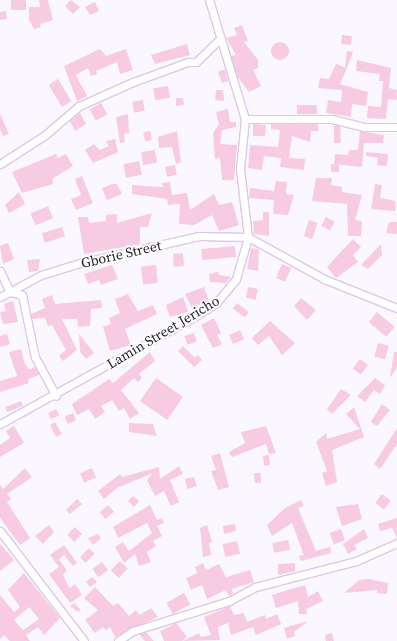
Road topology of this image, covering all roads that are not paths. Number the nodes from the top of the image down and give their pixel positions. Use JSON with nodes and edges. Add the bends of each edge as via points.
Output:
{"nodes":[{"id":1,"x":209,"y":0,"type":"edge"},
{"id":2,"x":219,"y":40,"type":"junction"},
{"id":3,"x":245,"y":119,"type":"junction"},
{"id":4,"x":397,"y":127,"type":"edge"},
{"id":5,"x":0,"y":164,"type":"edge"},
{"id":6,"x":248,"y":237,"type":"junction"},
{"id":7,"x":0,"y":271,"type":"edge"},
{"id":8,"x":10,"y":292,"type":"junction"},
{"id":9,"x":0,"y":297,"type":"edge"},
{"id":10,"x":397,"y":308,"type":"edge"},
{"id":11,"x":56,"y":396,"type":"junction"},
{"id":12,"x":0,"y":424,"type":"edge"},
{"id":13,"x":0,"y":531,"type":"edge"},
{"id":14,"x":397,"y":543,"type":"edge"},
{"id":15,"x":84,"y":641,"type":"edge"},
{"id":16,"x":118,"y":641,"type":"edge"}],
"edges":[{"from":1,"to":2,"type":"street","name":"Lamin Street Jericho"},
{"from":2,"to":3,"type":"street","name":"Lamin Street Jericho","via":[[239,92]]},
{"from":2,"to":5,"type":"street","via":[[196,62],[188,62],[133,82],[80,106],[45,135]]},
{"from":3,"to":4,"type":"street","via":[[332,119],[364,127]]},
{"from":3,"to":6,"type":"street","name":"Lamin Street Jericho","via":[[240,169]]},
{"from":6,"to":8,"type":"street","name":"Gborie Street","via":[[199,236],[80,263],[41,276]]},
{"from":6,"to":10,"type":"street","via":[[324,279]]},
{"from":6,"to":11,"type":"street","name":"Lamin Street Jericho","via":[[236,279],[216,303]]},
{"from":7,"to":8,"type":"street"},
{"from":8,"to":9,"type":"street","name":"Gborie Street"},
{"from":8,"to":11,"type":"street","via":[[22,295],[35,357]]},
{"from":11,"to":12,"type":"street","name":"Lamin Street Jericho"},
{"from":13,"to":15,"type":"street"},
{"from":14,"to":16,"type":"street","via":[[356,561],[255,587],[229,601],[133,631]]}]}
